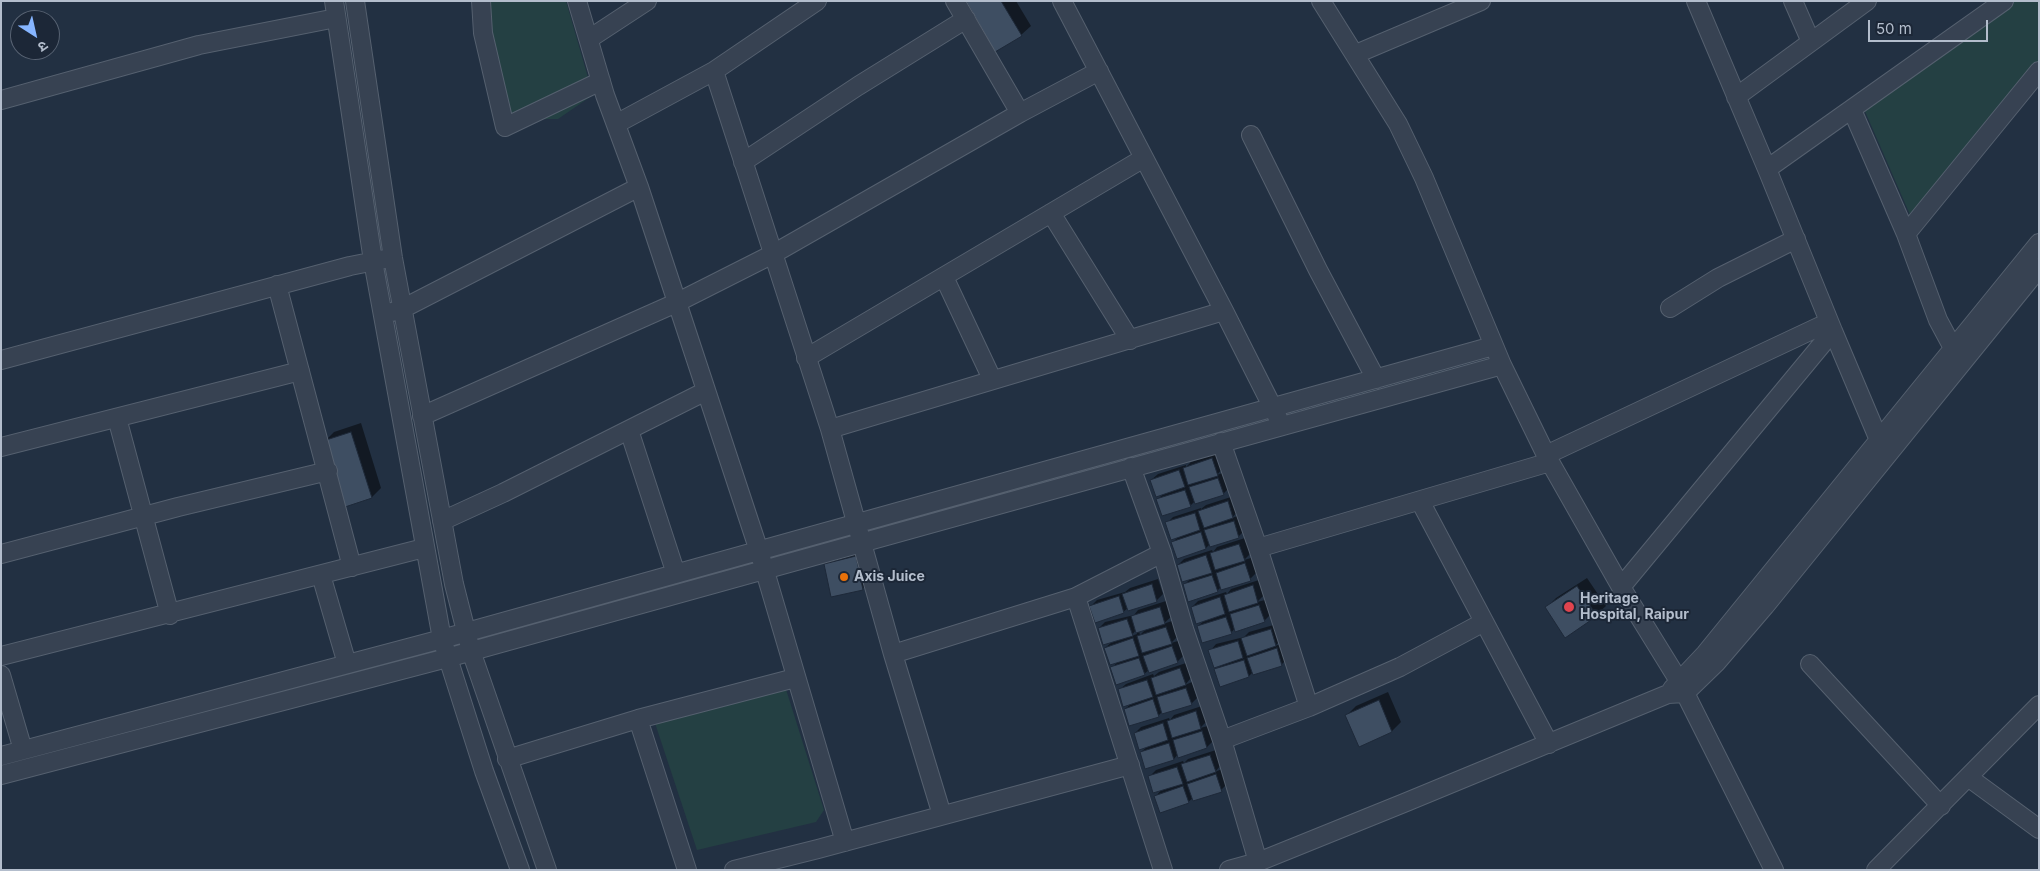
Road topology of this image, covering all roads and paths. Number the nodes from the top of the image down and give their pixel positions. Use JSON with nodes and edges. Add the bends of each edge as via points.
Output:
{"nodes":[{"id":1,"x":355,"y":1,"type":"edge"},
{"id":2,"x":481,"y":1,"type":"edge"},
{"id":3,"x":577,"y":1,"type":"edge"},
{"id":4,"x":647,"y":1,"type":"edge"},
{"id":5,"x":817,"y":1,"type":"edge"},
{"id":6,"x":955,"y":1,"type":"edge"},
{"id":7,"x":1062,"y":1,"type":"edge"},
{"id":8,"x":1321,"y":1,"type":"edge"},
{"id":9,"x":1480,"y":1,"type":"edge"},
{"id":10,"x":1696,"y":1,"type":"edge"},
{"id":11,"x":1793,"y":1,"type":"edge"},
{"id":12,"x":1867,"y":1,"type":"edge"},
{"id":13,"x":2004,"y":1,"type":"edge"},
{"id":14,"x":335,"y":9,"type":"edge"},
{"id":15,"x":966,"y":19,"type":"junction"},
{"id":16,"x":588,"y":38,"type":"junction"},
{"id":17,"x":1811,"y":42,"type":"junction"},
{"id":18,"x":1356,"y":54,"type":"junction"},
{"id":19,"x":2039,"y":70,"type":"edge"},
{"id":20,"x":714,"y":71,"type":"junction"},
{"id":21,"x":1098,"y":71,"type":"junction"},
{"id":22,"x":601,"y":81,"type":"junction"},
{"id":23,"x":1736,"y":97,"type":"junction"},
{"id":24,"x":1,"y":100,"type":"edge"},
{"id":25,"x":1852,"y":110,"type":"junction"},
{"id":26,"x":1020,"y":112,"type":"junction"},
{"id":27,"x":616,"y":124,"type":"junction"},
{"id":28,"x":1251,"y":135,"type":"dead end"},
{"id":29,"x":1144,"y":158,"type":"junction"},
{"id":30,"x":743,"y":162,"type":"junction"},
{"id":31,"x":1767,"y":169,"type":"junction"},
{"id":32,"x":639,"y":187,"type":"junction"},
{"id":33,"x":1051,"y":213,"type":"junction"},
{"id":34,"x":1906,"y":234,"type":"junction"},
{"id":35,"x":1796,"y":239,"type":"junction"},
{"id":36,"x":2039,"y":243,"type":"edge"},
{"id":37,"x":773,"y":254,"type":"junction"},
{"id":38,"x":393,"y":258,"type":"junction"},
{"id":39,"x":373,"y":262,"type":"junction"},
{"id":40,"x":2039,"y":268,"type":"edge"},
{"id":41,"x":944,"y":277,"type":"junction"},
{"id":42,"x":277,"y":285,"type":"junction"},
{"id":43,"x":676,"y":303,"type":"junction"},
{"id":44,"x":1670,"y":308,"type":"dead end"},
{"id":45,"x":402,"y":309,"type":"junction"},
{"id":46,"x":1224,"y":311,"type":"junction"},
{"id":47,"x":383,"y":314,"type":"junction"},
{"id":48,"x":1831,"y":327,"type":"junction"},
{"id":49,"x":1130,"y":340,"type":"junction"},
{"id":50,"x":1493,"y":346,"type":"junction"},
{"id":51,"x":1959,"y":354,"type":"junction"},
{"id":52,"x":806,"y":358,"type":"junction"},
{"id":53,"x":1,"y":360,"type":"edge"},
{"id":54,"x":1502,"y":365,"type":"junction"},
{"id":55,"x":300,"y":372,"type":"junction"},
{"id":56,"x":992,"y":379,"type":"junction"},
{"id":57,"x":1376,"y":379,"type":"junction"},
{"id":58,"x":706,"y":391,"type":"junction"},
{"id":59,"x":1271,"y":409,"type":"junction"},
{"id":60,"x":422,"y":416,"type":"junction"},
{"id":61,"x":117,"y":418,"type":"junction"},
{"id":62,"x":1282,"y":425,"type":"junction"},
{"id":63,"x":830,"y":429,"type":"junction"},
{"id":64,"x":629,"y":430,"type":"junction"},
{"id":65,"x":1221,"y":442,"type":"junction"},
{"id":66,"x":1885,"y":445,"type":"junction"},
{"id":67,"x":1,"y":448,"type":"edge"},
{"id":68,"x":1548,"y":458,"type":"junction"},
{"id":69,"x":1131,"y":467,"type":"junction"},
{"id":70,"x":328,"y":471,"type":"junction"},
{"id":71,"x":1420,"y":501,"type":"junction"},
{"id":72,"x":143,"y":516,"type":"junction"},
{"id":73,"x":442,"y":521,"type":"junction"},
{"id":74,"x":858,"y":525,"type":"junction"},
{"id":75,"x":863,"y":544,"type":"junction"},
{"id":76,"x":424,"y":548,"type":"junction"},
{"id":77,"x":1258,"y":548,"type":"junction"},
{"id":78,"x":759,"y":551,"type":"junction"},
{"id":79,"x":1162,"y":553,"type":"junction"},
{"id":80,"x":1,"y":554,"type":"edge"},
{"id":81,"x":352,"y":567,"type":"junction"},
{"id":82,"x":764,"y":570,"type":"junction"},
{"id":83,"x":676,"y":574,"type":"junction"},
{"id":84,"x":321,"y":575,"type":"junction"},
{"id":85,"x":1621,"y":587,"type":"junction"},
{"id":86,"x":1076,"y":597,"type":"junction"},
{"id":87,"x":170,"y":614,"type":"junction"},
{"id":88,"x":1484,"y":622,"type":"junction"},
{"id":89,"x":466,"y":632,"type":"junction"},
{"id":90,"x":442,"y":639,"type":"junction"},
{"id":91,"x":471,"y":651,"type":"junction"},
{"id":92,"x":893,"y":654,"type":"junction"},
{"id":93,"x":1,"y":656,"type":"edge"},
{"id":94,"x":447,"y":658,"type":"junction"},
{"id":95,"x":347,"y":664,"type":"junction"},
{"id":96,"x":1810,"y":664,"type":"dead end"},
{"id":97,"x":1,"y":674,"type":"edge"},
{"id":98,"x":795,"y":678,"type":"junction"},
{"id":99,"x":1677,"y":689,"type":"junction"},
{"id":100,"x":2039,"y":705,"type":"edge"},
{"id":101,"x":1309,"y":707,"type":"junction"},
{"id":102,"x":638,"y":719,"type":"junction"},
{"id":103,"x":1222,"y":740,"type":"junction"},
{"id":104,"x":1549,"y":744,"type":"junction"},
{"id":105,"x":23,"y":750,"type":"junction"},
{"id":106,"x":1,"y":756,"type":"edge"},
{"id":107,"x":507,"y":759,"type":"junction"},
{"id":108,"x":1130,"y":765,"type":"junction"},
{"id":109,"x":1,"y":775,"type":"edge"},
{"id":110,"x":1968,"y":777,"type":"junction"},
{"id":111,"x":1941,"y":806,"type":"junction"},
{"id":112,"x":942,"y":815,"type":"junction"},
{"id":113,"x":2039,"y":829,"type":"edge"},
{"id":114,"x":845,"y":842,"type":"junction"},
{"id":115,"x":1258,"y":862,"type":"junction"},
{"id":116,"x":520,"y":870,"type":"edge"},
{"id":117,"x":547,"y":870,"type":"edge"},
{"id":118,"x":687,"y":870,"type":"edge"},
{"id":119,"x":734,"y":870,"type":"edge"},
{"id":120,"x":1163,"y":870,"type":"edge"},
{"id":121,"x":1228,"y":870,"type":"edge"},
{"id":122,"x":1774,"y":870,"type":"edge"},
{"id":123,"x":1876,"y":870,"type":"edge"}],
"edges":[{"from":1,"to":38,"type":"street"},
{"from":2,"to":22,"type":"street","via":[[483,33],[505,128]]},
{"from":3,"to":16,"type":"street"},
{"from":4,"to":16,"type":"street"},
{"from":5,"to":20,"type":"street"},
{"from":6,"to":15,"type":"street"},
{"from":7,"to":21,"type":"street"},
{"from":8,"to":18,"type":"street"},
{"from":9,"to":18,"type":"street"},
{"from":10,"to":23,"type":"street"},
{"from":11,"to":17,"type":"street"},
{"from":12,"to":17,"type":"street"},
{"from":13,"to":25,"type":"street"},
{"from":14,"to":24,"type":"street"},
{"from":14,"to":39,"type":"street"},
{"from":15,"to":26,"type":"street"},
{"from":15,"to":30,"type":"street"},
{"from":16,"to":22,"type":"street"},
{"from":17,"to":23,"type":"street"},
{"from":18,"to":50,"type":"street","via":[[1398,124],[1424,178]]},
{"from":19,"to":34,"type":"street"},
{"from":20,"to":27,"type":"street"},
{"from":20,"to":30,"type":"street"},
{"from":21,"to":26,"type":"street"},
{"from":21,"to":29,"type":"street"},
{"from":22,"to":27,"type":"street"},
{"from":23,"to":31,"type":"street"},
{"from":25,"to":31,"type":"street"},
{"from":25,"to":34,"type":"street"},
{"from":26,"to":37,"type":"street"},
{"from":27,"to":32,"type":"street"},
{"from":28,"to":57,"type":"street"},
{"from":29,"to":33,"type":"street"},
{"from":29,"to":46,"type":"street"},
{"from":30,"to":37,"type":"street"},
{"from":31,"to":35,"type":"street"},
{"from":32,"to":43,"type":"street"},
{"from":32,"to":45,"type":"street"},
{"from":33,"to":41,"type":"street"},
{"from":33,"to":49,"type":"street"},
{"from":34,"to":51,"type":"street","via":[[1925,290]]},
{"from":35,"to":44,"type":"street","via":[[1718,278]]},
{"from":35,"to":48,"type":"street"},
{"from":36,"to":51,"type":"street"},
{"from":37,"to":43,"type":"street"},
{"from":37,"to":52,"type":"street"},
{"from":38,"to":39,"type":"street"},
{"from":38,"to":45,"type":"street"},
{"from":39,"to":42,"type":"street"},
{"from":39,"to":47,"type":"street"},
{"from":40,"to":51,"type":"street"},
{"from":41,"to":52,"type":"street"},
{"from":41,"to":56,"type":"street"},
{"from":42,"to":53,"type":"street"},
{"from":42,"to":55,"type":"street"},
{"from":43,"to":58,"type":"street"},
{"from":43,"to":60,"type":"street"},
{"from":45,"to":47,"type":"street"},
{"from":45,"to":60,"type":"street"},
{"from":46,"to":49,"type":"street"},
{"from":46,"to":59,"type":"street"},
{"from":47,"to":76,"type":"street"},
{"from":48,"to":66,"type":"street"},
{"from":48,"to":68,"type":"street"},
{"from":48,"to":85,"type":"street"},
{"from":49,"to":56,"type":"street"},
{"from":50,"to":54,"type":"street"},
{"from":50,"to":57,"type":"street"},
{"from":51,"to":66,"type":"street"},
{"from":52,"to":63,"type":"street"},
{"from":54,"to":62,"type":"street"},
{"from":54,"to":68,"type":"street"},
{"from":55,"to":61,"type":"street"},
{"from":55,"to":70,"type":"street"},
{"from":56,"to":63,"type":"street"},
{"from":57,"to":59,"type":"street"},
{"from":58,"to":64,"type":"street"},
{"from":58,"to":78,"type":"street"},
{"from":59,"to":62,"type":"street"},
{"from":59,"to":74,"type":"street"},
{"from":60,"to":73,"type":"street"},
{"from":61,"to":67,"type":"street"},
{"from":61,"to":72,"type":"street"},
{"from":62,"to":65,"type":"street"},
{"from":63,"to":74,"type":"street"},
{"from":64,"to":73,"type":"street"},
{"from":64,"to":83,"type":"street"},
{"from":65,"to":69,"type":"street"},
{"from":65,"to":77,"type":"street"},
{"from":66,"to":99,"type":"street","via":[[1765,606],[1717,662]]},
{"from":68,"to":71,"type":"street"},
{"from":68,"to":85,"type":"street"},
{"from":69,"to":75,"type":"street"},
{"from":69,"to":79,"type":"street"},
{"from":70,"to":72,"type":"street"},
{"from":70,"to":81,"type":"street"},
{"from":71,"to":77,"type":"street"},
{"from":71,"to":88,"type":"street"},
{"from":72,"to":80,"type":"street"},
{"from":72,"to":87,"type":"street"},
{"from":73,"to":89,"type":"street"},
{"from":74,"to":75,"type":"street"},
{"from":74,"to":78,"type":"street"},
{"from":75,"to":82,"type":"street"},
{"from":75,"to":92,"type":"street"},
{"from":76,"to":81,"type":"street"},
{"from":76,"to":90,"type":"street"},
{"from":77,"to":101,"type":"street"},
{"from":78,"to":82,"type":"street"},
{"from":78,"to":83,"type":"street"},
{"from":79,"to":86,"type":"street"},
{"from":79,"to":103,"type":"street"},
{"from":81,"to":84,"type":"street"},
{"from":82,"to":91,"type":"street"},
{"from":82,"to":98,"type":"street"},
{"from":83,"to":89,"type":"street"},
{"from":84,"to":87,"type":"street"},
{"from":84,"to":95,"type":"street"},
{"from":85,"to":99,"type":"street"},
{"from":86,"to":92,"type":"street"},
{"from":86,"to":108,"type":"street"},
{"from":87,"to":93,"type":"street"},
{"from":88,"to":101,"type":"street","via":[[1400,666]]},
{"from":88,"to":104,"type":"street"},
{"from":89,"to":90,"type":"street"},
{"from":89,"to":91,"type":"street"},
{"from":90,"to":94,"type":"street"},
{"from":90,"to":95,"type":"street"},
{"from":91,"to":94,"type":"street"},
{"from":91,"to":107,"type":"street"},
{"from":92,"to":112,"type":"street"},
{"from":94,"to":109,"type":"street"},
{"from":94,"to":116,"type":"street"},
{"from":95,"to":105,"type":"street"},
{"from":96,"to":111,"type":"street"},
{"from":97,"to":105,"type":"street"},
{"from":98,"to":102,"type":"street"},
{"from":98,"to":114,"type":"street"},
{"from":99,"to":104,"type":"street"},
{"from":99,"to":122,"type":"street"},
{"from":100,"to":110,"type":"street"},
{"from":101,"to":103,"type":"street"},
{"from":102,"to":107,"type":"street"},
{"from":102,"to":118,"type":"street"},
{"from":103,"to":115,"type":"street"},
{"from":104,"to":115,"type":"street"},
{"from":105,"to":106,"type":"street"},
{"from":107,"to":117,"type":"street"},
{"from":108,"to":112,"type":"street"},
{"from":108,"to":120,"type":"street"},
{"from":110,"to":111,"type":"street"},
{"from":110,"to":113,"type":"street"},
{"from":111,"to":123,"type":"street"},
{"from":112,"to":114,"type":"street"},
{"from":114,"to":119,"type":"street"},
{"from":115,"to":121,"type":"street"}]}
